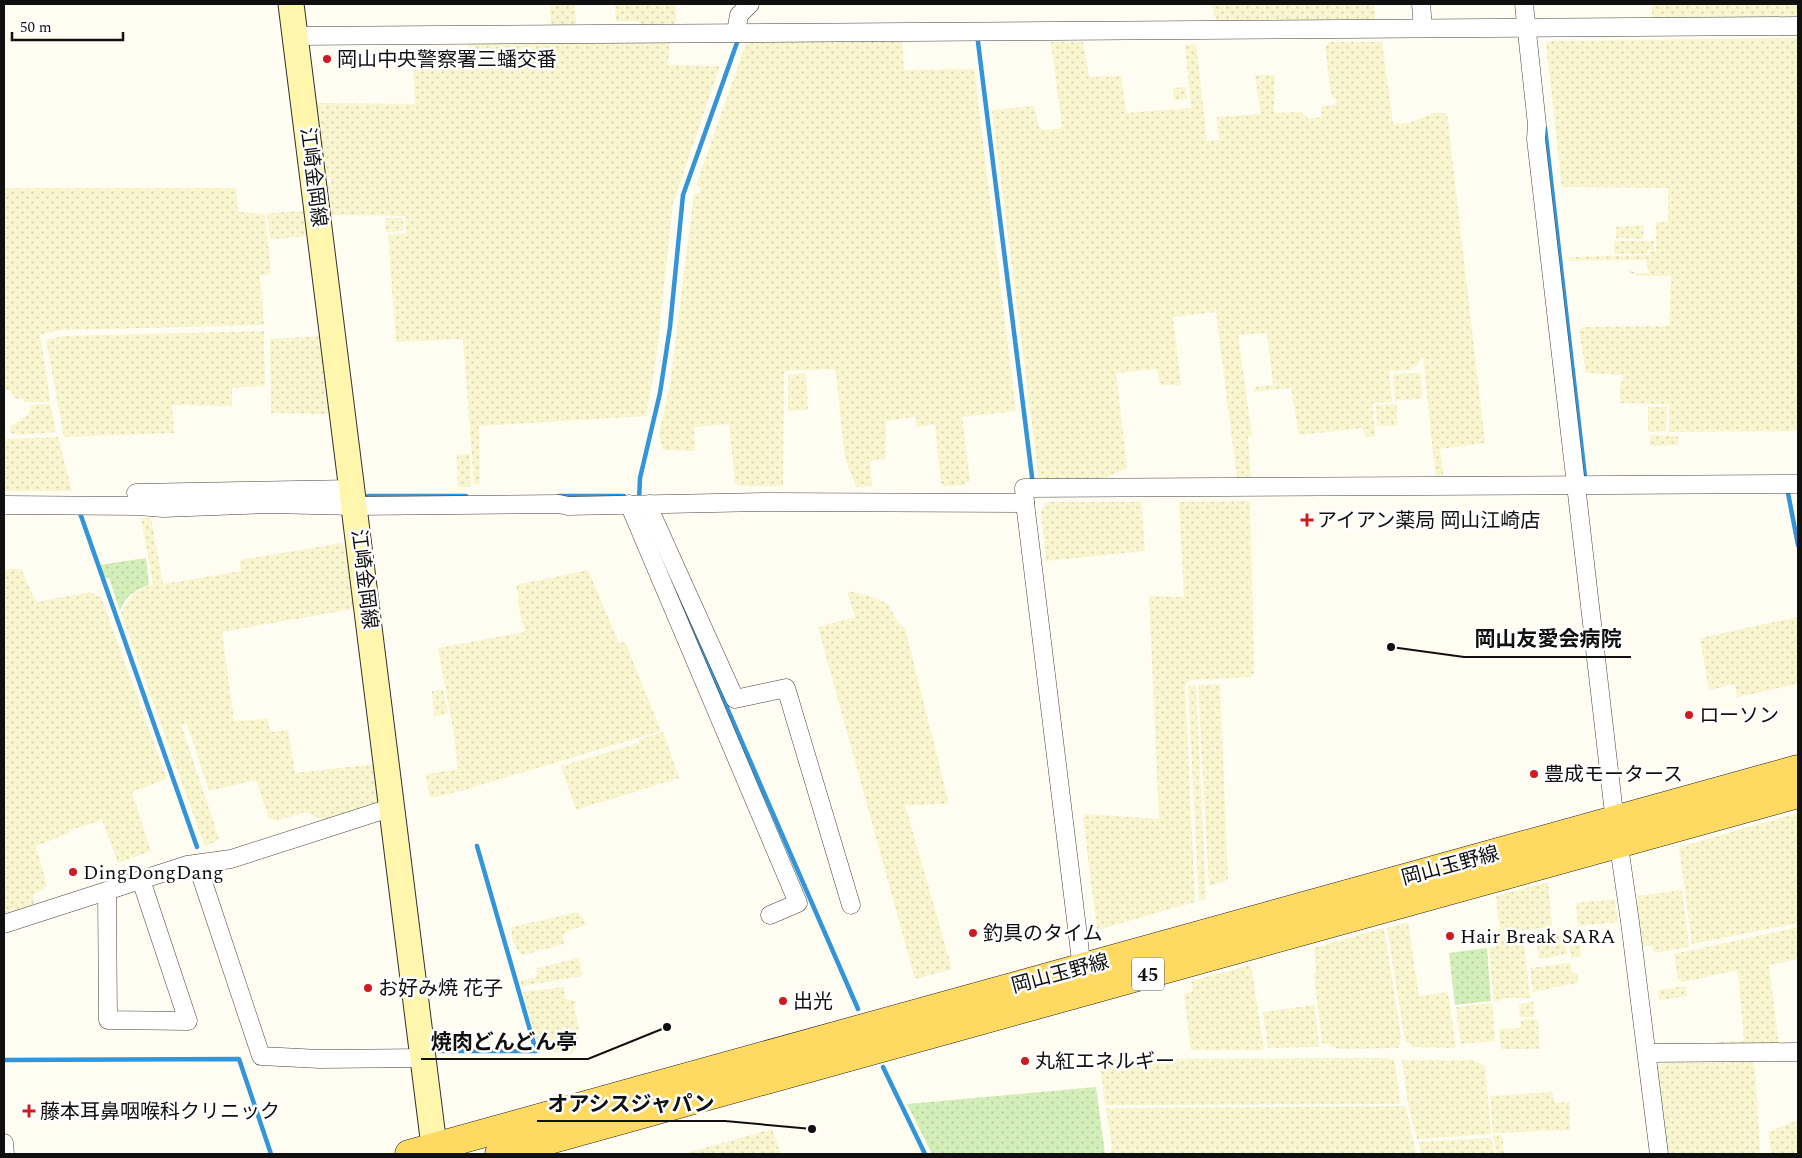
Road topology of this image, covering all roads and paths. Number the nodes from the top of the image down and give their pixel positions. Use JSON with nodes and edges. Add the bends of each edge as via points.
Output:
{"nodes":[{"id":1,"x":291,"y":4,"type":"edge"},
{"id":2,"x":750,"y":4,"type":"edge"},
{"id":3,"x":1421,"y":4,"type":"edge"},
{"id":4,"x":1524,"y":4,"type":"edge"},
{"id":5,"x":1798,"y":26,"type":"edge"},
{"id":6,"x":1423,"y":28,"type":"junction"},
{"id":7,"x":1527,"y":28,"type":"junction"},
{"id":8,"x":739,"y":32,"type":"junction"},
{"id":9,"x":296,"y":36,"type":"junction"},
{"id":10,"x":1798,"y":484,"type":"edge"},
{"id":11,"x":1578,"y":485,"type":"junction"},
{"id":12,"x":136,"y":493,"type":"dead end"},
{"id":13,"x":1028,"y":493,"type":"junction"},
{"id":14,"x":355,"y":498,"type":"junction"},
{"id":15,"x":639,"y":504,"type":"junction"},
{"id":16,"x":4,"y":505,"type":"edge"},
{"id":17,"x":1798,"y":769,"type":"edge"},
{"id":18,"x":1798,"y":794,"type":"edge"},
{"id":19,"x":393,"y":807,"type":"junction"},
{"id":20,"x":1617,"y":832,"type":"junction"},
{"id":21,"x":196,"y":864,"type":"junction"},
{"id":22,"x":141,"y":880,"type":"junction"},
{"id":23,"x":107,"y":891,"type":"junction"},
{"id":24,"x":851,"y":904,"type":"dead end"},
{"id":25,"x":770,"y":915,"type":"dead end"},
{"id":26,"x":4,"y":924,"type":"edge"},
{"id":27,"x":1083,"y":979,"type":"junction"},
{"id":28,"x":1798,"y":1052,"type":"edge"},
{"id":29,"x":1648,"y":1053,"type":"junction"},
{"id":30,"x":424,"y":1058,"type":"junction"},
{"id":31,"x":4,"y":1143,"type":"edge"},
{"id":32,"x":426,"y":1152,"type":"edge"},
{"id":33,"x":5,"y":1154,"type":"edge"},
{"id":34,"x":499,"y":1154,"type":"edge"},
{"id":35,"x":1659,"y":1154,"type":"edge"}],
"edges":[{"from":1,"to":9,"type":"main road","name":"江崎金岡線"},
{"from":2,"to":8,"type":"street","via":[[739,15]]},
{"from":3,"to":6,"type":"street"},
{"from":4,"to":7,"type":"street"},
{"from":5,"to":7,"type":"street"},
{"from":6,"to":7,"type":"street"},
{"from":6,"to":8,"type":"street"},
{"from":7,"to":11,"type":"street"},
{"from":8,"to":9,"type":"street"},
{"from":9,"to":14,"type":"main road","name":"江崎金岡線"},
{"from":10,"to":11,"type":"street"},
{"from":11,"to":13,"type":"street"},
{"from":11,"to":20,"type":"street"},
{"from":12,"to":14,"type":"street"},
{"from":13,"to":15,"type":"street"},
{"from":13,"to":27,"type":"street"},
{"from":14,"to":15,"type":"street"},
{"from":14,"to":16,"type":"street","via":[[163,508]]},
{"from":14,"to":19,"type":"main road","name":"江崎金岡線"},
{"from":15,"to":24,"type":"street","via":[[652,515],[735,700],[786,688]]},
{"from":15,"to":25,"type":"street","via":[[798,903]]},
{"from":17,"to":20,"type":"main road","name":"岡山玉野線","number":"45"},
{"from":18,"to":20,"type":"main road","name":"岡山玉野線","number":"45"},
{"from":19,"to":21,"type":"street","via":[[232,859]]},
{"from":19,"to":30,"type":"main road","name":"江崎金岡線"},
{"from":20,"to":27,"type":"main road","name":"岡山玉野線","number":"45"},
{"from":20,"to":29,"type":"street"},
{"from":21,"to":22,"type":"street"},
{"from":21,"to":30,"type":"street","via":[[261,1056]]},
{"from":22,"to":23,"type":"street"},
{"from":22,"to":23,"type":"street","via":[[188,1021],[108,1020]]},
{"from":23,"to":26,"type":"street"},
{"from":27,"to":32,"type":"main road","name":"岡山玉野線","number":"45"},
{"from":27,"to":34,"type":"main road","name":"岡山玉野線","number":"45"},
{"from":28,"to":29,"type":"street"},
{"from":29,"to":35,"type":"street"},
{"from":30,"to":32,"type":"main road","name":"江崎金岡線"},
{"from":31,"to":33,"type":"street"}]}
